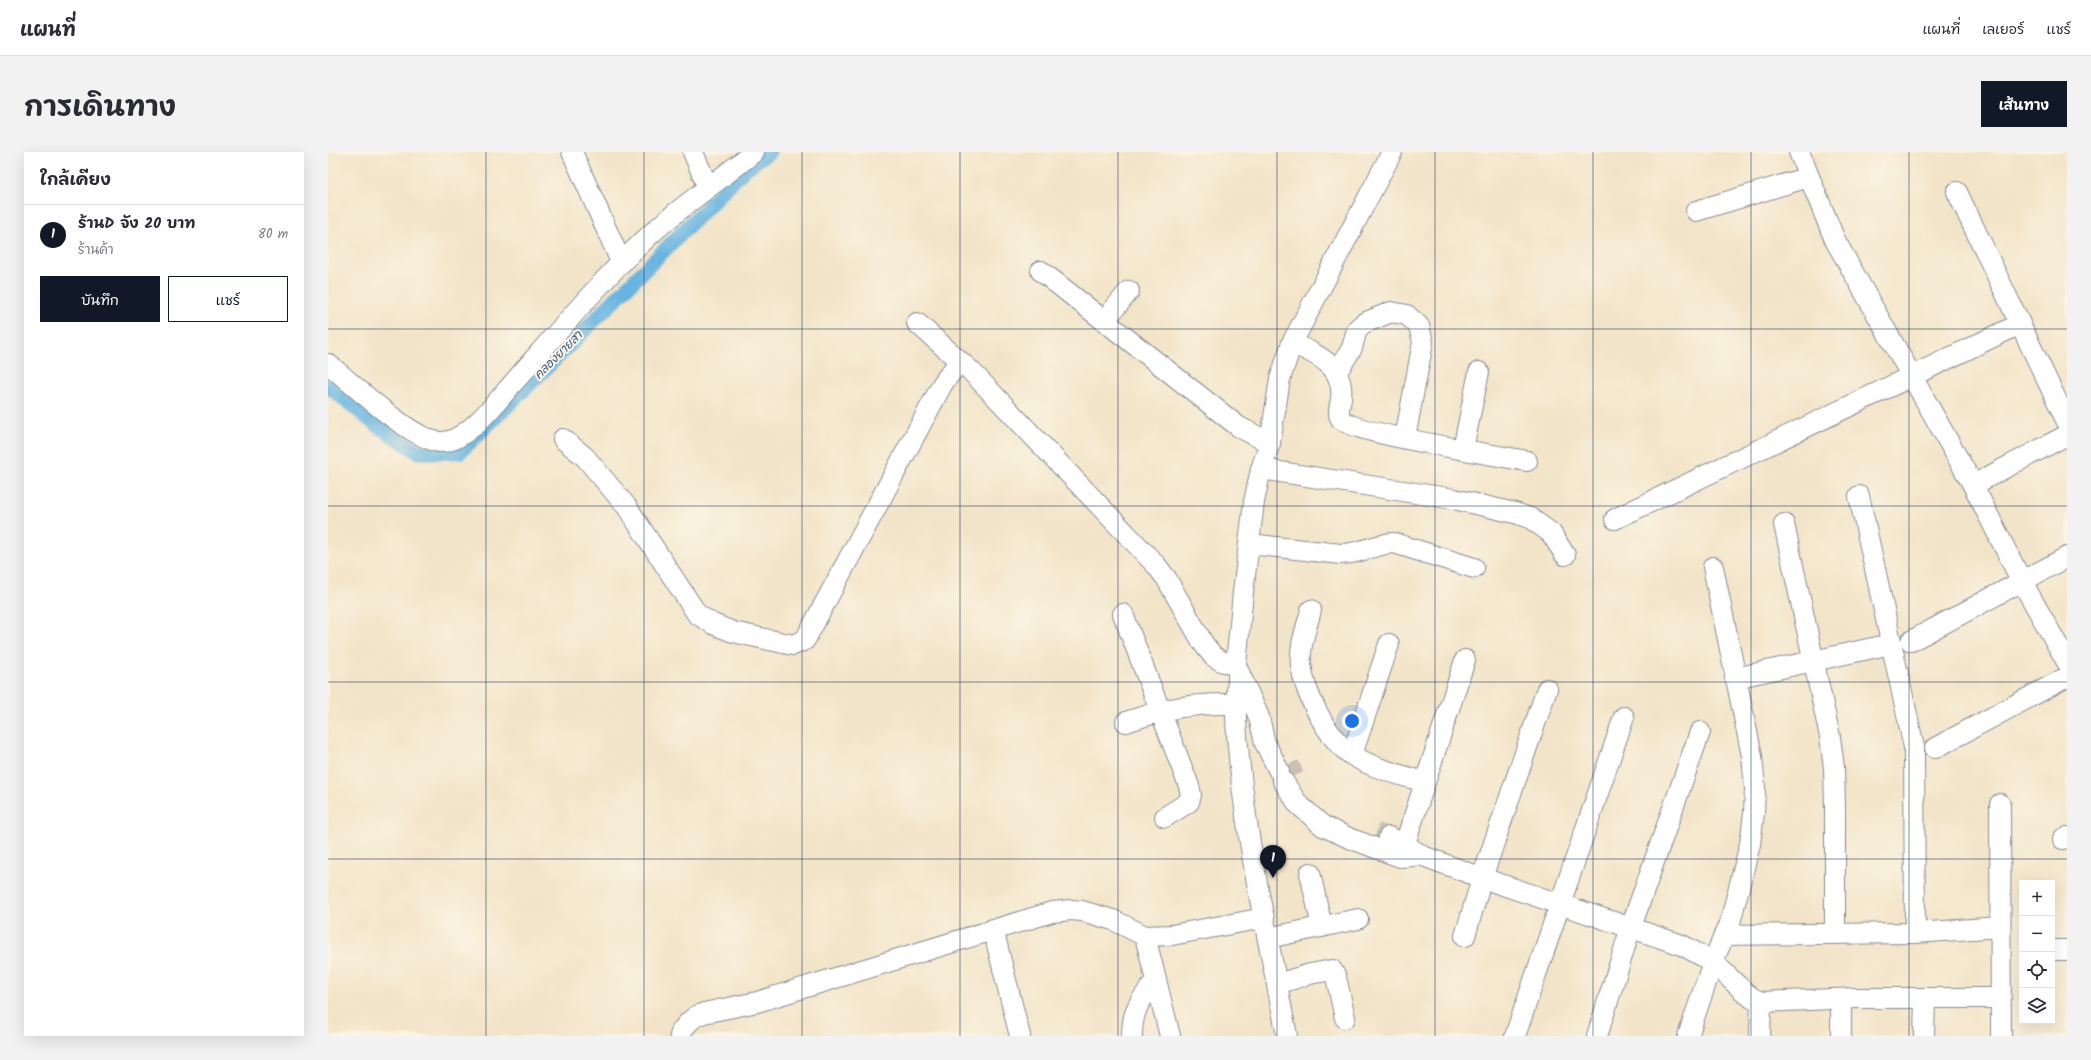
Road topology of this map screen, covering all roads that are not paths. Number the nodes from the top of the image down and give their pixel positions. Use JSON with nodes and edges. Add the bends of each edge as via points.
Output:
{"nodes":[{"id":1,"x":572,"y":152,"type":"edge"},
{"id":2,"x":694,"y":152,"type":"edge"},
{"id":3,"x":754,"y":152,"type":"edge"},
{"id":4,"x":1392,"y":152,"type":"edge"},
{"id":5,"x":1799,"y":152,"type":"edge"},
{"id":6,"x":1809,"y":177,"type":"junction"},
{"id":7,"x":708,"y":188,"type":"junction"},
{"id":8,"x":1957,"y":192,"type":"dead end"},
{"id":9,"x":1696,"y":211,"type":"dead end"},
{"id":10,"x":621,"y":262,"type":"junction"},
{"id":11,"x":1040,"y":271,"type":"dead end"},
{"id":12,"x":1129,"y":291,"type":"dead end"},
{"id":13,"x":1104,"y":320,"type":"junction"},
{"id":14,"x":917,"y":323,"type":"dead end"},
{"id":15,"x":2020,"y":324,"type":"junction"},
{"id":16,"x":1292,"y":342,"type":"junction"},
{"id":17,"x":959,"y":362,"type":"junction"},
{"id":18,"x":328,"y":364,"type":"edge"},
{"id":19,"x":1337,"y":372,"type":"junction"},
{"id":20,"x":1479,"y":372,"type":"dead end"},
{"id":21,"x":1911,"y":376,"type":"junction"},
{"id":22,"x":2067,"y":422,"type":"edge"},
{"id":23,"x":2067,"y":435,"type":"edge"},
{"id":24,"x":1405,"y":438,"type":"junction"},
{"id":25,"x":563,"y":439,"type":"dead end"},
{"id":26,"x":1270,"y":443,"type":"junction"},
{"id":27,"x":1463,"y":449,"type":"junction"},
{"id":28,"x":1527,"y":461,"type":"dead end"},
{"id":29,"x":1261,"y":469,"type":"junction"},
{"id":30,"x":1973,"y":485,"type":"junction"},
{"id":31,"x":1859,"y":496,"type":"dead end"},
{"id":32,"x":1615,"y":519,"type":"dead end"},
{"id":33,"x":1784,"y":524,"type":"dead end"},
{"id":34,"x":1249,"y":544,"type":"junction"},
{"id":35,"x":1565,"y":555,"type":"dead end"},
{"id":36,"x":2067,"y":556,"type":"edge"},
{"id":37,"x":1713,"y":567,"type":"dead end"},
{"id":38,"x":1474,"y":568,"type":"dead end"},
{"id":39,"x":2021,"y":580,"type":"junction"},
{"id":40,"x":1311,"y":610,"type":"dead end"},
{"id":41,"x":1122,"y":614,"type":"dead end"},
{"id":42,"x":1911,"y":642,"type":"dead end"},
{"id":43,"x":1389,"y":644,"type":"dead end"},
{"id":44,"x":1891,"y":644,"type":"junction"},
{"id":45,"x":1465,"y":660,"type":"dead end"},
{"id":46,"x":1814,"y":661,"type":"junction"},
{"id":47,"x":2067,"y":662,"type":"edge"},
{"id":48,"x":1237,"y":668,"type":"junction"},
{"id":49,"x":1735,"y":678,"type":"junction"},
{"id":50,"x":2067,"y":678,"type":"edge"},
{"id":51,"x":1547,"y":690,"type":"dead end"},
{"id":52,"x":1236,"y":704,"type":"junction"},
{"id":53,"x":1161,"y":710,"type":"junction"},
{"id":54,"x":1624,"y":716,"type":"dead end"},
{"id":55,"x":1126,"y":722,"type":"dead end"},
{"id":56,"x":1700,"y":732,"type":"dead end"},
{"id":57,"x":1935,"y":748,"type":"dead end"},
{"id":58,"x":1352,"y":755,"type":"junction"},
{"id":59,"x":1424,"y":782,"type":"junction"},
{"id":60,"x":2000,"y":804,"type":"dead end"},
{"id":61,"x":1165,"y":817,"type":"dead end"},
{"id":62,"x":1325,"y":820,"type":"junction"},
{"id":63,"x":1392,"y":843,"type":"junction"},
{"id":64,"x":1310,"y":873,"type":"dead end"},
{"id":65,"x":1482,"y":878,"type":"junction"},
{"id":66,"x":1560,"y":903,"type":"junction"},
{"id":67,"x":1264,"y":918,"type":"junction"},
{"id":68,"x":1358,"y":919,"type":"dead end"},
{"id":69,"x":1322,"y":927,"type":"junction"},
{"id":70,"x":1631,"y":927,"type":"junction"},
{"id":71,"x":2000,"y":928,"type":"junction"},
{"id":72,"x":993,"y":929,"type":"junction"},
{"id":73,"x":1915,"y":933,"type":"junction"},
{"id":74,"x":1724,"y":934,"type":"junction"},
{"id":75,"x":1835,"y":934,"type":"junction"},
{"id":76,"x":1145,"y":936,"type":"junction"},
{"id":77,"x":1465,"y":936,"type":"dead end"},
{"id":78,"x":1268,"y":938,"type":"junction"},
{"id":79,"x":2055,"y":950,"type":"edge"},
{"id":80,"x":2067,"y":950,"type":"edge"},
{"id":81,"x":1713,"y":962,"type":"junction"},
{"id":82,"x":1156,"y":981,"type":"junction"},
{"id":83,"x":1277,"y":984,"type":"junction"},
{"id":84,"x":1925,"y":998,"type":"junction"},
{"id":85,"x":2000,"y":998,"type":"junction"},
{"id":86,"x":1841,"y":999,"type":"junction"},
{"id":87,"x":1761,"y":1002,"type":"junction"},
{"id":88,"x":1345,"y":1018,"type":"dead end"},
{"id":89,"x":680,"y":1036,"type":"edge"},
{"id":90,"x":1020,"y":1036,"type":"edge"},
{"id":91,"x":1132,"y":1036,"type":"edge"},
{"id":92,"x":1170,"y":1036,"type":"edge"},
{"id":93,"x":1287,"y":1036,"type":"edge"},
{"id":94,"x":1515,"y":1036,"type":"edge"},
{"id":95,"x":1597,"y":1036,"type":"edge"},
{"id":96,"x":1688,"y":1036,"type":"edge"},
{"id":97,"x":1760,"y":1036,"type":"edge"},
{"id":98,"x":1840,"y":1036,"type":"edge"},
{"id":99,"x":1924,"y":1036,"type":"edge"},
{"id":100,"x":2001,"y":1036,"type":"edge"}],
"edges":[{"from":1,"to":10,"type":"street"},
{"from":2,"to":7,"type":"street"},
{"from":3,"to":7,"type":"street"},
{"from":4,"to":16,"type":"street"},
{"from":5,"to":6,"type":"street"},
{"from":6,"to":9,"type":"street"},
{"from":6,"to":21,"type":"street","via":[[1835,240]]},
{"from":7,"to":10,"type":"street","via":[[678,210]]},
{"from":8,"to":15,"type":"street"},
{"from":10,"to":18,"type":"street","via":[[484,416],[452,440],[433,442],[423,437],[371,402]]},
{"from":11,"to":13,"type":"street"},
{"from":12,"to":13,"type":"street"},
{"from":13,"to":26,"type":"street","via":[[1239,427]]},
{"from":14,"to":17,"type":"street"},
{"from":15,"to":21,"type":"street"},
{"from":15,"to":22,"type":"street"},
{"from":16,"to":19,"type":"street","via":[[1318,356]]},
{"from":16,"to":26,"type":"street","via":[[1280,379]]},
{"from":17,"to":25,"type":"street","via":[[943,383],[805,640],[793,645],[733,632],[697,614],[627,507],[585,457]]},
{"from":17,"to":48,"type":"street","via":[[971,371],[1156,565],[1213,656]]},
{"from":19,"to":24,"type":"street","via":[[1341,384],[1341,419],[1349,425]]},
{"from":19,"to":24,"type":"street","via":[[1352,348],[1357,329],[1364,323],[1391,312],[1407,315],[1419,326],[1423,342]]},
{"from":20,"to":27,"type":"street"},
{"from":21,"to":30,"type":"street"},
{"from":21,"to":32,"type":"street"},
{"from":23,"to":30,"type":"street"},
{"from":24,"to":27,"type":"street"},
{"from":26,"to":29,"type":"street"},
{"from":27,"to":28,"type":"street"},
{"from":29,"to":34,"type":"street"},
{"from":29,"to":35,"type":"street","via":[[1454,499],[1515,512],[1530,518],[1551,532]]},
{"from":30,"to":39,"type":"street"},
{"from":31,"to":44,"type":"street"},
{"from":33,"to":46,"type":"street"},
{"from":34,"to":38,"type":"street","via":[[1353,554],[1382,544],[1394,543]]},
{"from":34,"to":48,"type":"street"},
{"from":36,"to":39,"type":"street"},
{"from":37,"to":49,"type":"street"},
{"from":39,"to":42,"type":"street"},
{"from":39,"to":47,"type":"street"},
{"from":40,"to":58,"type":"street","via":[[1301,648],[1305,680],[1316,708],[1331,734]]},
{"from":41,"to":53,"type":"street"},
{"from":43,"to":58,"type":"street"},
{"from":44,"to":46,"type":"street"},
{"from":44,"to":73,"type":"street","via":[[1914,747]]},
{"from":45,"to":59,"type":"street"},
{"from":46,"to":49,"type":"street"},
{"from":46,"to":75,"type":"street","via":[[1834,768]]},
{"from":48,"to":52,"type":"street"},
{"from":48,"to":62,"type":"street","via":[[1259,717],[1265,743]]},
{"from":49,"to":74,"type":"street","via":[[1752,756],[1754,813],[1743,877]]},
{"from":50,"to":57,"type":"street"},
{"from":51,"to":65,"type":"street"},
{"from":52,"to":53,"type":"street","via":[[1186,705]]},
{"from":52,"to":67,"type":"street","via":[[1244,802]]},
{"from":53,"to":55,"type":"street"},
{"from":53,"to":61,"type":"street","via":[[1190,786],[1191,795],[1185,806]]},
{"from":54,"to":66,"type":"street"},
{"from":56,"to":70,"type":"street"},
{"from":58,"to":59,"type":"street","via":[[1394,773]]},
{"from":59,"to":63,"type":"street"},
{"from":60,"to":71,"type":"street"},
{"from":62,"to":63,"type":"street"},
{"from":62,"to":63,"type":"street","via":[[1349,838]]},
{"from":63,"to":65,"type":"street"},
{"from":64,"to":69,"type":"street"},
{"from":65,"to":66,"type":"street"},
{"from":65,"to":77,"type":"street"},
{"from":66,"to":70,"type":"street"},
{"from":66,"to":94,"type":"street"},
{"from":67,"to":76,"type":"street","via":[[1172,935]]},
{"from":67,"to":78,"type":"street"},
{"from":68,"to":69,"type":"street"},
{"from":69,"to":78,"type":"street"},
{"from":70,"to":81,"type":"street","via":[[1682,944]]},
{"from":70,"to":95,"type":"street"},
{"from":71,"to":73,"type":"street"},
{"from":71,"to":85,"type":"street"},
{"from":72,"to":76,"type":"street","via":[[1052,912],[1072,910],[1113,920]]},
{"from":72,"to":89,"type":"street","via":[[757,1002],[704,1013],[689,1022]]},
{"from":72,"to":90,"type":"street"},
{"from":73,"to":75,"type":"street"},
{"from":74,"to":75,"type":"street"},
{"from":74,"to":81,"type":"street"},
{"from":76,"to":82,"type":"street"},
{"from":78,"to":83,"type":"street"},
{"from":79,"to":80,"type":"street"},
{"from":81,"to":87,"type":"street","via":[[1752,998]]},
{"from":81,"to":96,"type":"street"},
{"from":82,"to":91,"type":"street","via":[[1137,1005]]},
{"from":82,"to":92,"type":"street"},
{"from":83,"to":88,"type":"street","via":[[1332,970],[1336,977]]},
{"from":83,"to":93,"type":"street"},
{"from":84,"to":85,"type":"street"},
{"from":84,"to":86,"type":"street"},
{"from":84,"to":99,"type":"street"},
{"from":85,"to":100,"type":"street"},
{"from":86,"to":87,"type":"street"},
{"from":86,"to":98,"type":"street"},
{"from":87,"to":97,"type":"street"}]}
